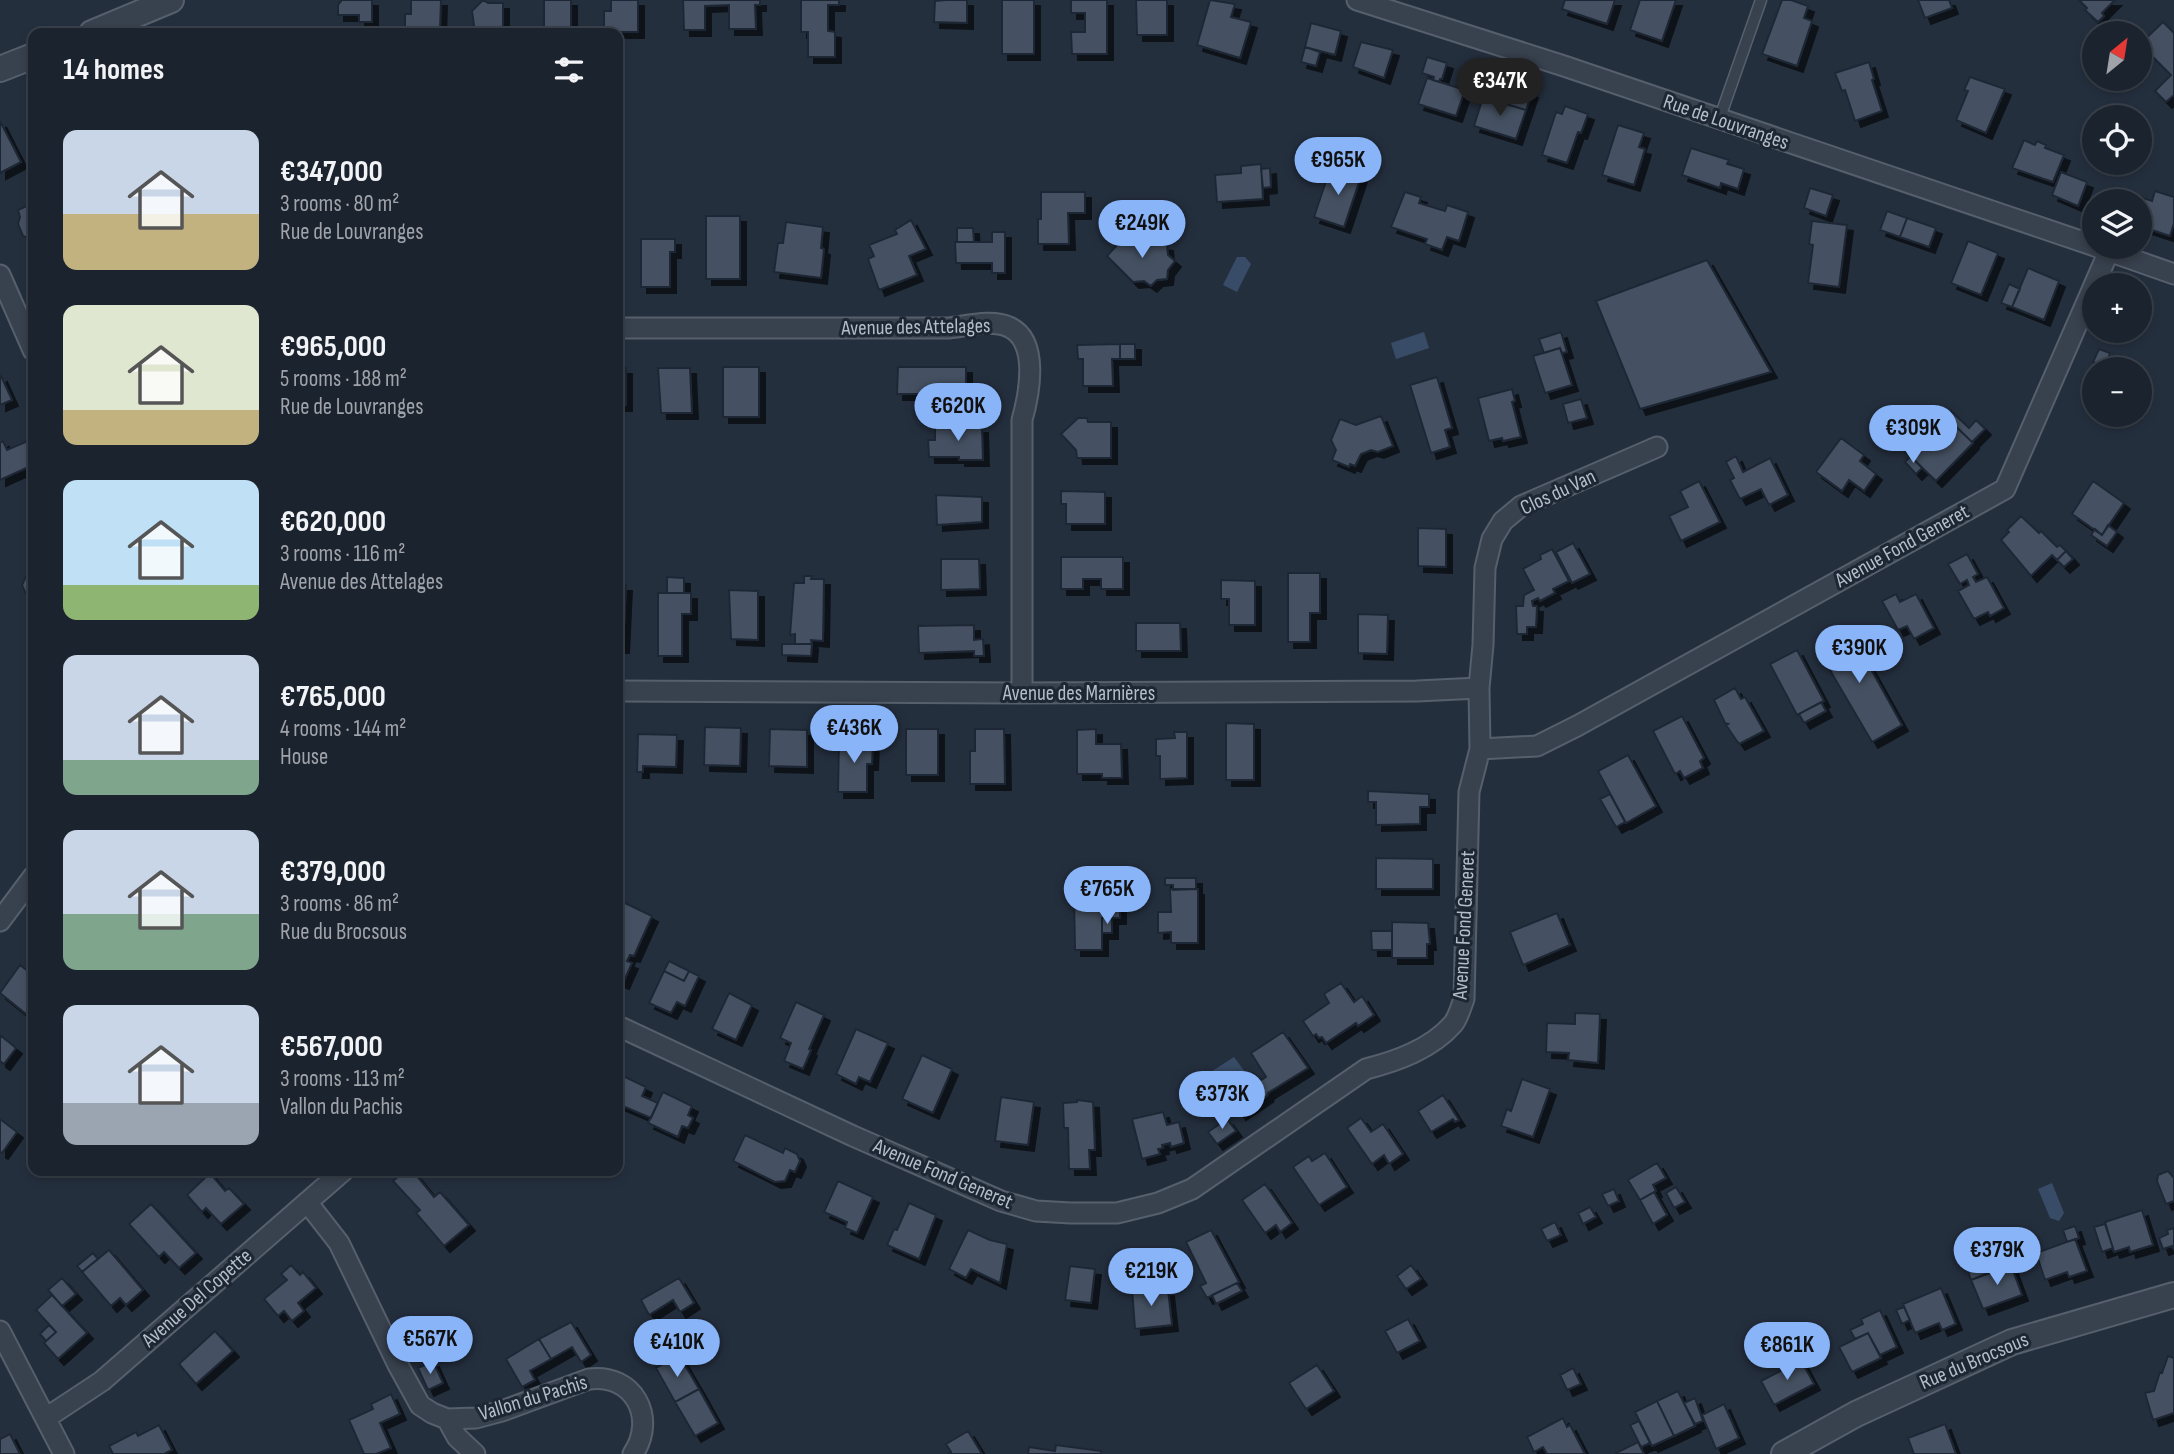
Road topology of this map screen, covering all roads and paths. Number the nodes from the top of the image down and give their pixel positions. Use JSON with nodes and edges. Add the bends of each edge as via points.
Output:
{"nodes":[{"id":1,"x":171,"y":0,"type":"edge"},
{"id":2,"x":1357,"y":0,"type":"edge"},
{"id":3,"x":1761,"y":0,"type":"edge"},
{"id":4,"x":104,"y":28,"type":"edge"},
{"id":5,"x":28,"y":58,"type":"edge"},
{"id":6,"x":0,"y":69,"type":"edge"},
{"id":7,"x":1719,"y":120,"type":"junction"},
{"id":8,"x":2082,"y":242,"type":"edge"},
{"id":9,"x":2096,"y":259,"type":"edge"},
{"id":10,"x":2131,"y":259,"type":"edge"},
{"id":11,"x":2174,"y":274,"type":"edge"},
{"id":12,"x":0,"y":275,"type":"edge"},
{"id":13,"x":28,"y":327,"type":"edge"},
{"id":14,"x":623,"y":328,"type":"edge"},
{"id":15,"x":1657,"y":447,"type":"dead end"},
{"id":16,"x":1479,"y":688,"type":"junction"},
{"id":17,"x":623,"y":691,"type":"edge"},
{"id":18,"x":1022,"y":693,"type":"junction"},
{"id":19,"x":1480,"y":749,"type":"junction"},
{"id":20,"x":28,"y":884,"type":"edge"},
{"id":21,"x":0,"y":921,"type":"edge"},
{"id":22,"x":623,"y":1029,"type":"edge"},
{"id":23,"x":337,"y":1176,"type":"edge"},
{"id":24,"x":306,"y":1202,"type":"junction"},
{"id":25,"x":2174,"y":1295,"type":"edge"},
{"id":26,"x":0,"y":1331,"type":"edge"},
{"id":27,"x":46,"y":1418,"type":"junction"},
{"id":28,"x":447,"y":1419,"type":"junction"},
{"id":29,"x":64,"y":1454,"type":"edge"},
{"id":30,"x":475,"y":1454,"type":"edge"},
{"id":31,"x":633,"y":1454,"type":"edge"},
{"id":32,"x":1784,"y":1454,"type":"edge"}],
"edges":[{"from":1,"to":4,"type":"street"},
{"from":2,"to":7,"type":"street","name":"Rue de Louvranges"},
{"from":3,"to":7,"type":"lane"},
{"from":5,"to":6,"type":"street"},
{"from":7,"to":8,"type":"street","name":"Rue de Louvranges"},
{"from":9,"to":19,"type":"street","name":"Avenue Fond Generet","via":[[2005,489],[1537,746]]},
{"from":10,"to":11,"type":"street","name":"Rue de Louvranges"},
{"from":12,"to":13,"type":"street"},
{"from":14,"to":18,"type":"street","name":"Avenue des Attelages","via":[[949,328],[985,323],[1010,327],[1028,352],[1030,382],[1022,420]]},
{"from":15,"to":16,"type":"street","name":"Clos du Van","via":[[1521,506],[1503,521],[1492,539],[1485,568]]},
{"from":16,"to":18,"type":"street","name":"Avenue des Marnières"},
{"from":16,"to":19,"type":"street"},
{"from":17,"to":18,"type":"street","name":"Avenue des Marnières"},
{"from":19,"to":22,"type":"street","name":"Avenue Fond Generet","via":[[1469,792],[1464,999],[1454,1023],[1394,1062],[1366,1069],[1192,1189],[1158,1203],[1117,1213],[1071,1213],[1036,1211],[1001,1201]]},
{"from":20,"to":21,"type":"street"},
{"from":23,"to":24,"type":"street","name":"Avenue Del Copette"},
{"from":24,"to":27,"type":"street","name":"Avenue Del Copette","via":[[102,1381]]},
{"from":24,"to":28,"type":"street","name":"Vallon du Pachis","via":[[339,1242],[420,1405]]},
{"from":25,"to":32,"type":"street","name":"Rue du Brocsous","via":[[2012,1342],[1856,1414]]},
{"from":26,"to":27,"type":"street"},
{"from":27,"to":29,"type":"street"},
{"from":28,"to":30,"type":"street","name":"Vallon du Pachis"},
{"from":28,"to":31,"type":"street","name":"Vallon du Pachis","via":[[476,1418],[589,1379],[605,1378],[627,1389],[641,1410],[643,1433]]}]}
